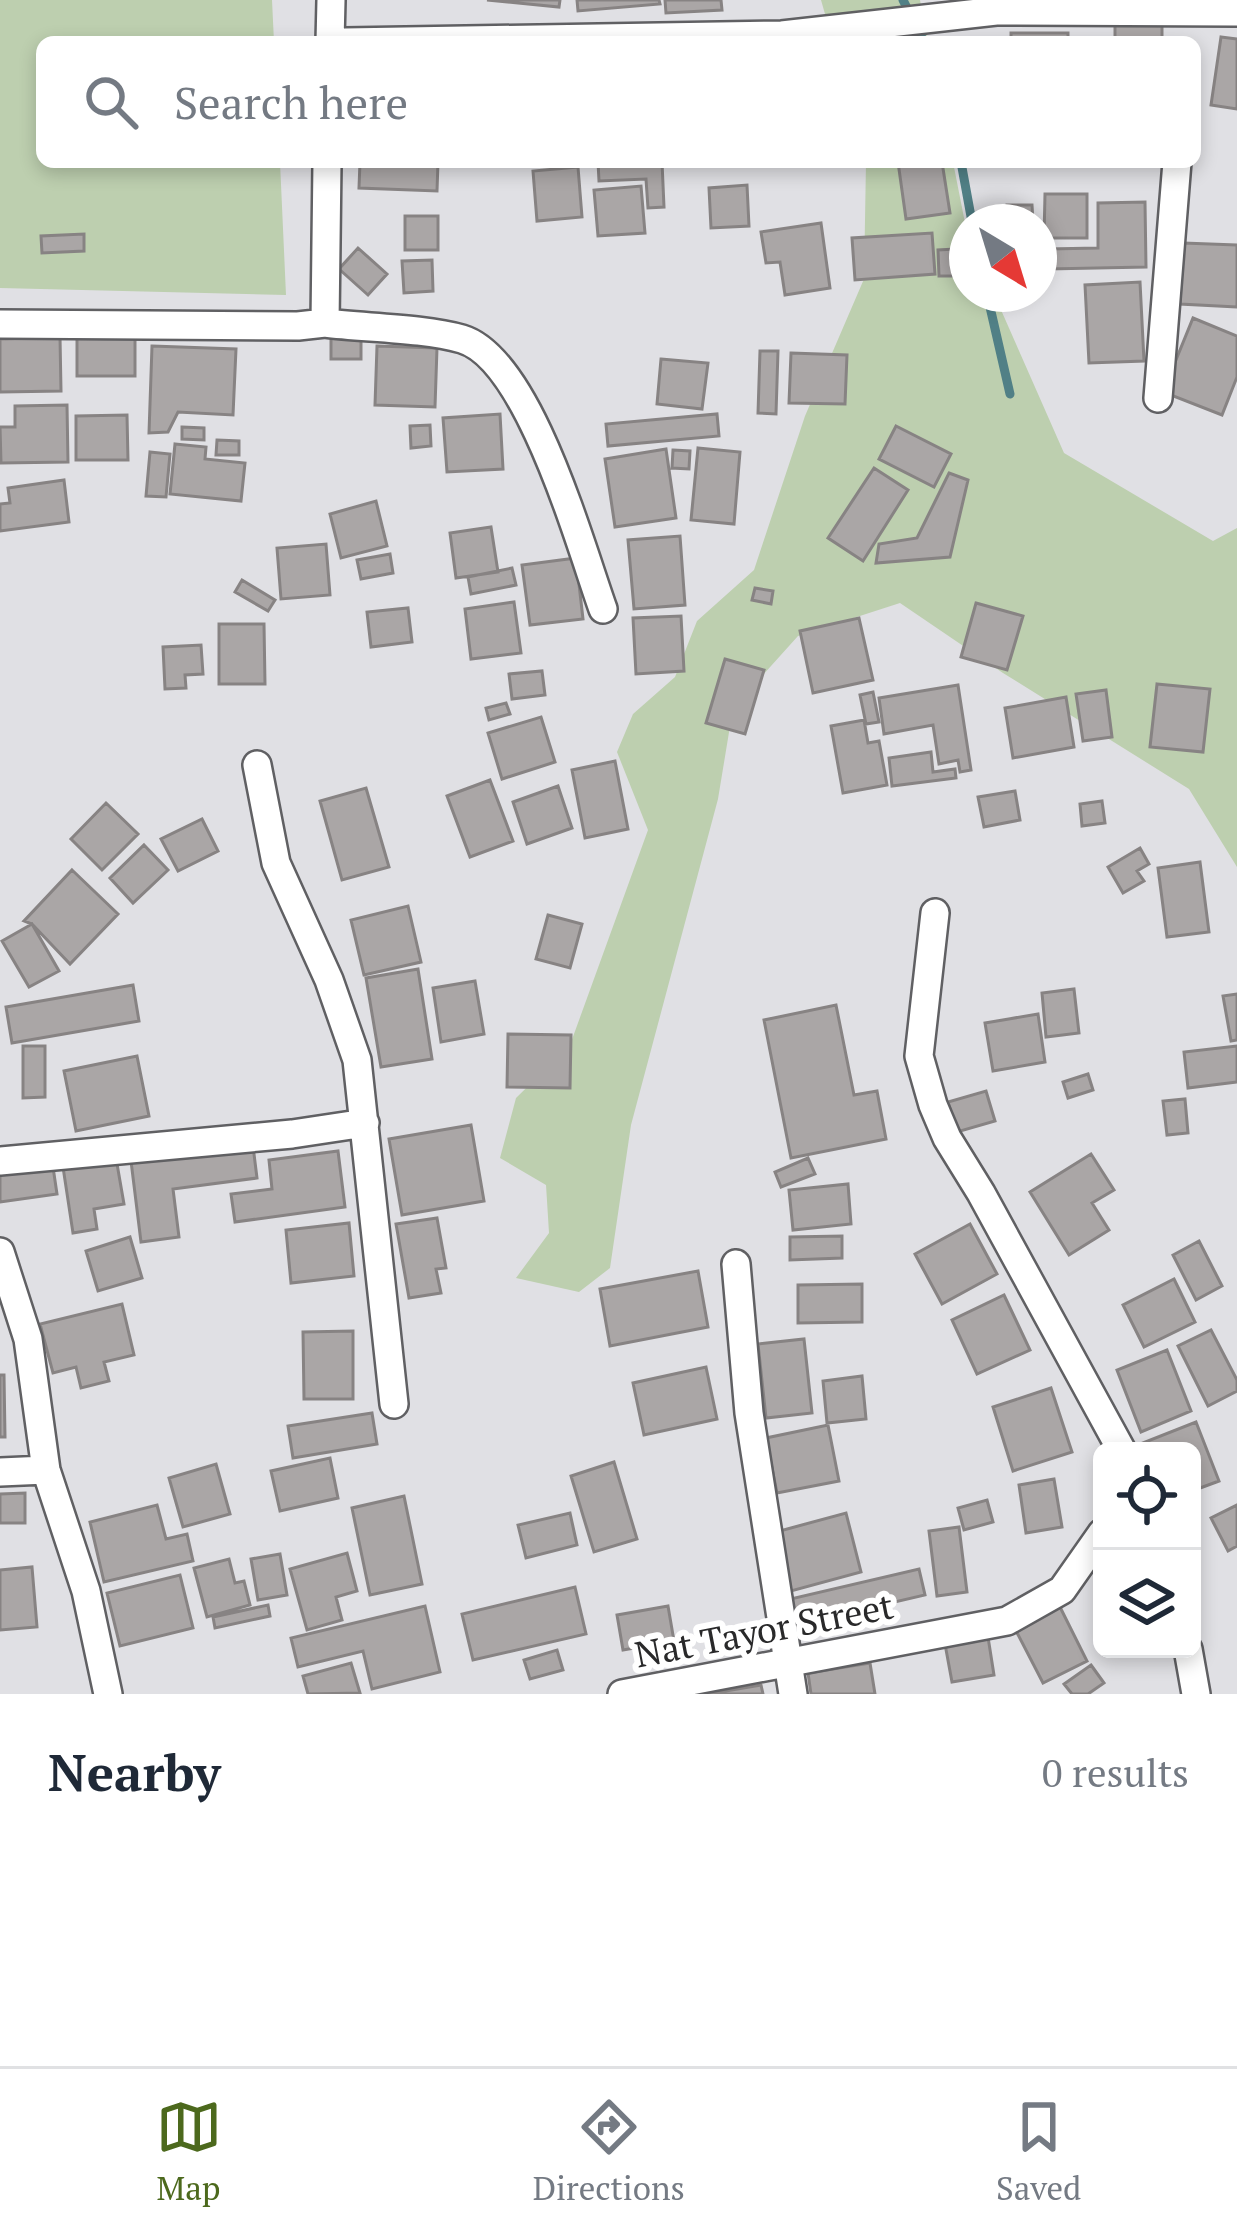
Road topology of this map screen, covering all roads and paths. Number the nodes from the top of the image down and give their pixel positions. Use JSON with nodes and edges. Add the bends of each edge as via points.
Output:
{"nodes":[{"id":1,"x":331,"y":0,"type":"edge"},
{"id":2,"x":1237,"y":12,"type":"edge"},
{"id":3,"x":1189,"y":13,"type":"junction"},
{"id":4,"x":330,"y":36,"type":"edge"},
{"id":5,"x":720,"y":36,"type":"edge"},
{"id":6,"x":1187,"y":36,"type":"edge"},
{"id":7,"x":327,"y":168,"type":"edge"},
{"id":8,"x":1177,"y":168,"type":"edge"},
{"id":9,"x":325,"y":323,"type":"junction"},
{"id":10,"x":0,"y":324,"type":"edge"},
{"id":11,"x":1159,"y":398,"type":"dead end"},
{"id":12,"x":603,"y":609,"type":"dead end"},
{"id":13,"x":257,"y":765,"type":"dead end"},
{"id":14,"x":935,"y":913,"type":"dead end"},
{"id":15,"x":364,"y":1124,"type":"junction"},
{"id":16,"x":0,"y":1161,"type":"edge"},
{"id":17,"x":0,"y":1252,"type":"edge"},
{"id":18,"x":736,"y":1264,"type":"dead end"},
{"id":19,"x":394,"y":1404,"type":"dead end"},
{"id":20,"x":1117,"y":1442,"type":"edge"},
{"id":21,"x":46,"y":1470,"type":"junction"},
{"id":22,"x":0,"y":1472,"type":"edge"},
{"id":23,"x":1093,"y":1546,"type":"edge"},
{"id":24,"x":1190,"y":1658,"type":"edge"},
{"id":25,"x":786,"y":1661,"type":"junction"},
{"id":26,"x":108,"y":1694,"type":"edge"},
{"id":27,"x":622,"y":1694,"type":"edge"},
{"id":28,"x":793,"y":1694,"type":"edge"},
{"id":29,"x":1196,"y":1694,"type":"edge"}],
"edges":[{"from":1,"to":4,"type":"street"},
{"from":2,"to":3,"type":"street"},
{"from":3,"to":5,"type":"street","via":[[996,11]]},
{"from":3,"to":6,"type":"street"},
{"from":7,"to":9,"type":"street"},
{"from":8,"to":11,"type":"street"},
{"from":9,"to":10,"type":"street"},
{"from":9,"to":12,"type":"street","via":[[465,340],[502,368],[531,413]]},
{"from":13,"to":15,"type":"street","via":[[276,863],[357,1060]]},
{"from":14,"to":20,"type":"street","via":[[919,1056],[933,1105]]},
{"from":15,"to":16,"type":"street"},
{"from":15,"to":19,"type":"street"},
{"from":17,"to":21,"type":"street","via":[[28,1339]]},
{"from":18,"to":25,"type":"street"},
{"from":21,"to":22,"type":"street"},
{"from":21,"to":26,"type":"street","via":[[86,1591]]},
{"from":23,"to":25,"type":"street","name":"Nat Tayor Street","via":[[1062,1590],[1007,1621]]},
{"from":24,"to":29,"type":"street"},
{"from":25,"to":27,"type":"street","name":"Nat Tayor Street"},
{"from":25,"to":28,"type":"street"}]}
